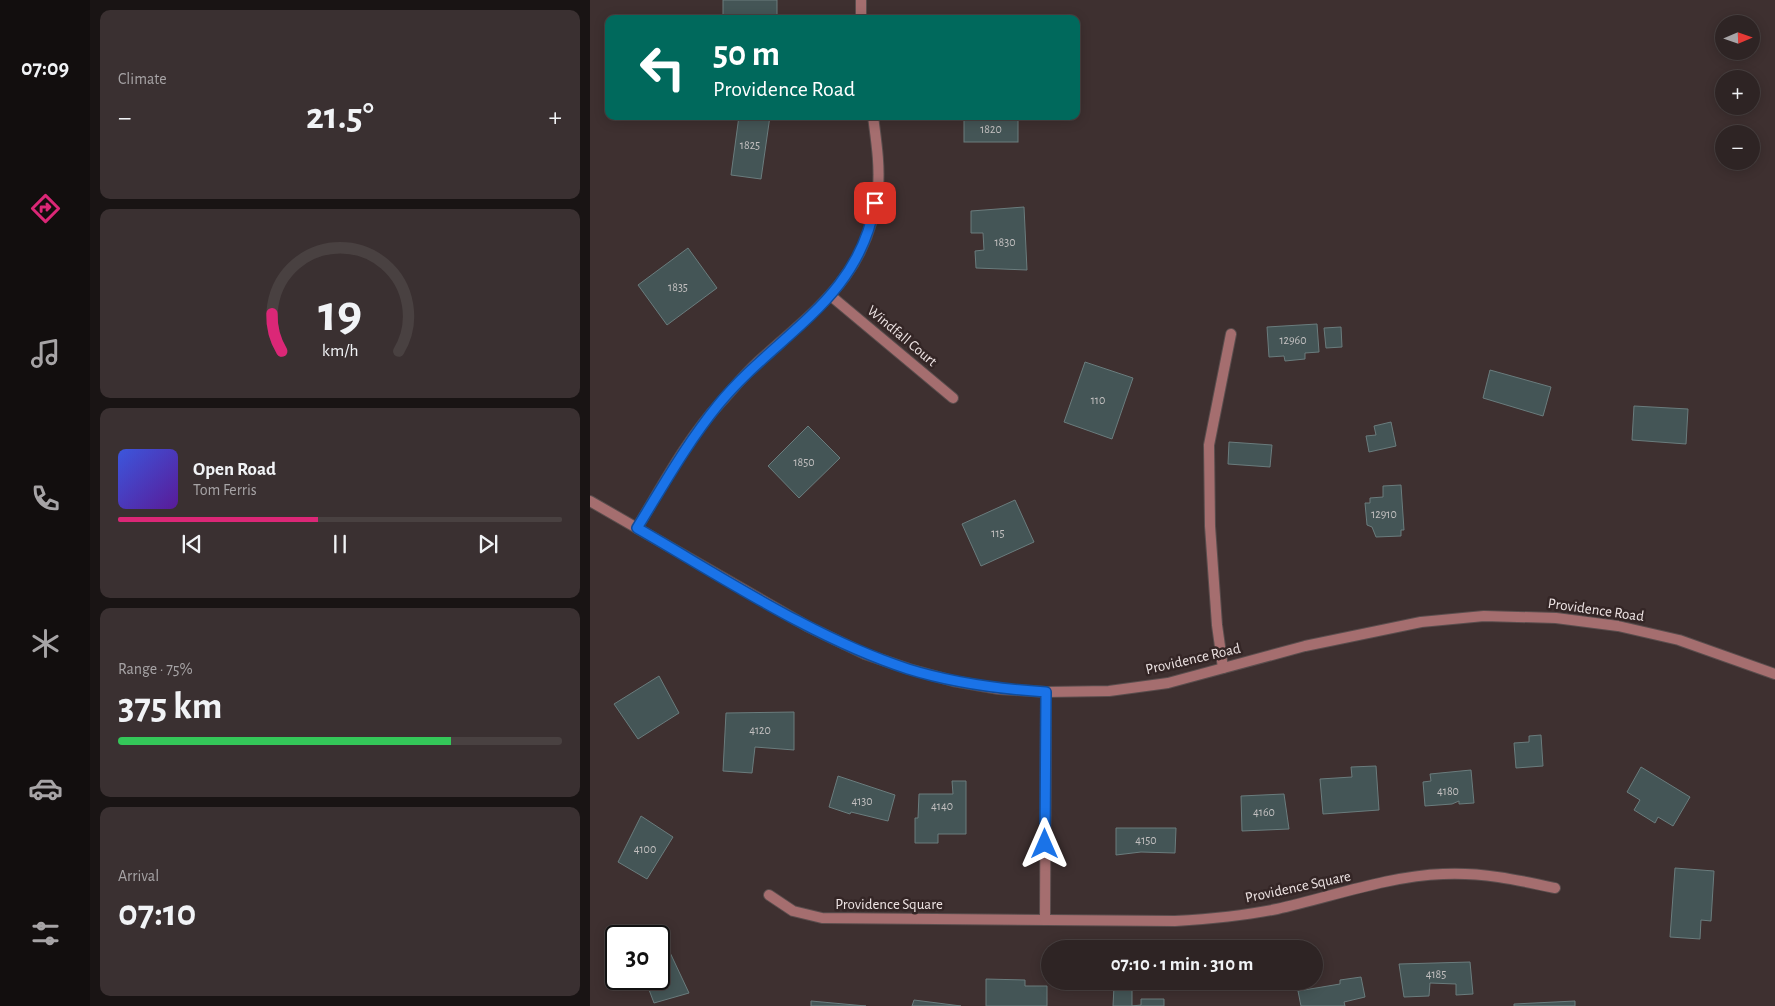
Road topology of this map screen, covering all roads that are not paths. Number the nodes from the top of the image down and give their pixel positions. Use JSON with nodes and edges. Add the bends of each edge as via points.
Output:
{"nodes":[{"id":1,"x":860,"y":0,"type":"edge"},
{"id":2,"x":862,"y":15,"type":"edge"},
{"id":3,"x":874,"y":120,"type":"edge"},
{"id":4,"x":831,"y":296,"type":"junction"},
{"id":5,"x":1231,"y":334,"type":"dead end"},
{"id":6,"x":953,"y":398,"type":"dead end"},
{"id":7,"x":590,"y":501,"type":"edge"},
{"id":8,"x":637,"y":528,"type":"junction"},
{"id":9,"x":1223,"y":668,"type":"junction"},
{"id":10,"x":1775,"y":674,"type":"edge"},
{"id":11,"x":1046,"y":692,"type":"junction"},
{"id":12,"x":1555,"y":888,"type":"dead end"},
{"id":13,"x":769,"y":894,"type":"dead end"},
{"id":14,"x":1045,"y":920,"type":"junction"}],
"edges":[{"from":1,"to":2,"type":"street"},
{"from":3,"to":4,"type":"street","via":[[878,187],[873,219],[849,273]]},
{"from":4,"to":6,"type":"street","name":"Windfall Court"},
{"from":4,"to":8,"type":"street","via":[[755,365],[718,404],[686,447]]},
{"from":5,"to":9,"type":"street","via":[[1209,445],[1210,526]]},
{"from":7,"to":8,"type":"street","name":"Providence Road"},
{"from":8,"to":11,"type":"street","name":"Providence Road","via":[[808,626],[866,654],[953,681],[999,689]]},
{"from":9,"to":10,"type":"street","name":"Providence Road","via":[[1305,646],[1421,622],[1484,616],[1556,618],[1618,626],[1679,640]]},
{"from":9,"to":11,"type":"street","name":"Providence Road","via":[[1158,685],[1109,691]]},
{"from":11,"to":14,"type":"street"},
{"from":12,"to":14,"type":"street","name":"Providence Square","via":[[1502,876],[1443,874],[1404,879],[1227,918]]},
{"from":13,"to":14,"type":"street","name":"Providence Square","via":[[793,911],[822,918]]}]}
